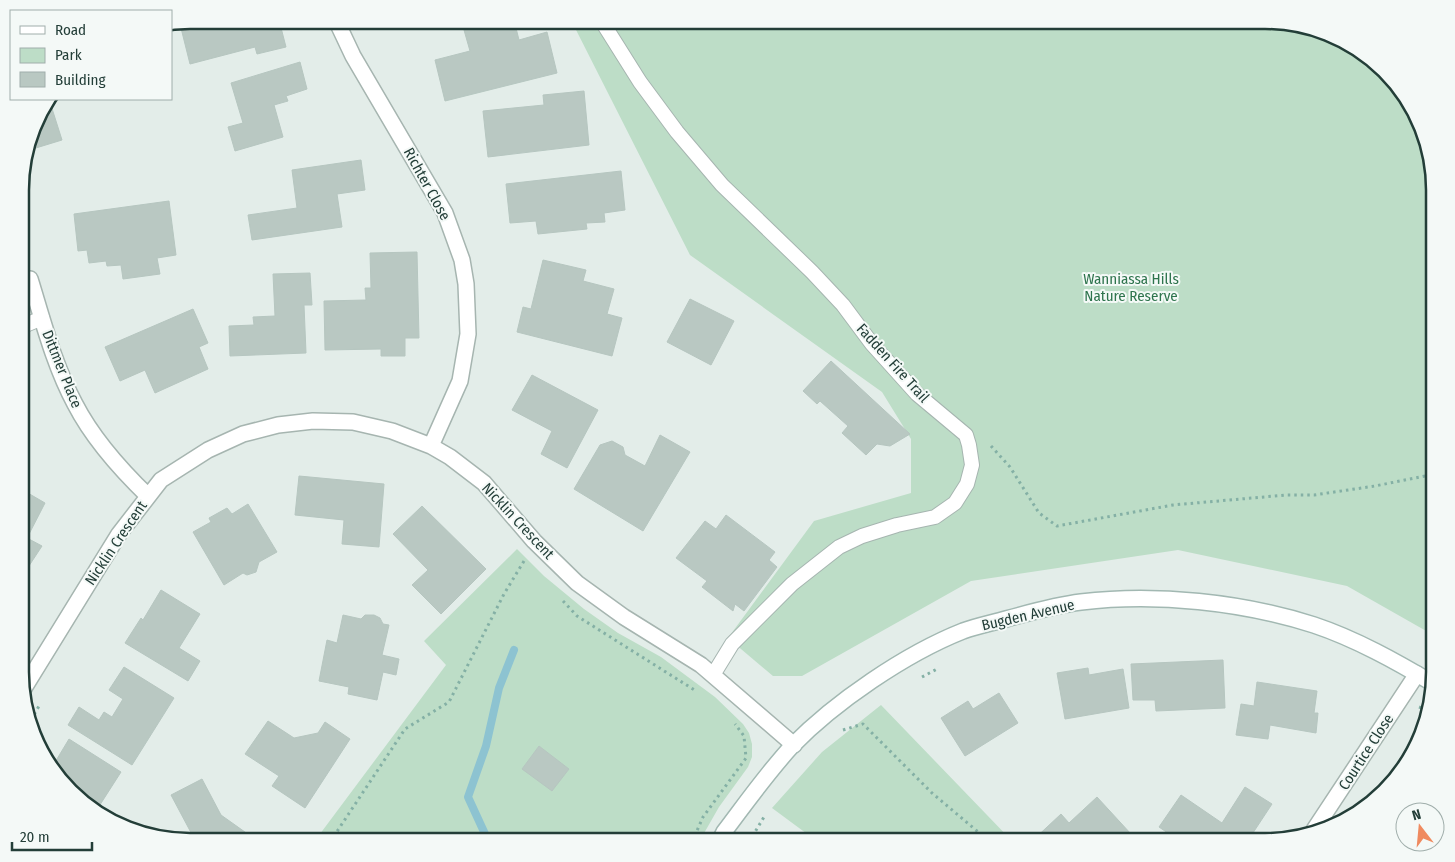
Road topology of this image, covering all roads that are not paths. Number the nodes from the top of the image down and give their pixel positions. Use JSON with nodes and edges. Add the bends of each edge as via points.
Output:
{"nodes":[{"id":1,"x":340,"y":29,"type":"edge"},
{"id":2,"x":607,"y":29,"type":"edge"},
{"id":3,"x":30,"y":279,"type":"dead end"},
{"id":4,"x":42,"y":318,"type":"junction"},
{"id":5,"x":29,"y":324,"type":"edge"},
{"id":6,"x":431,"y":446,"type":"junction"},
{"id":7,"x":148,"y":496,"type":"junction"},
{"id":8,"x":712,"y":674,"type":"junction"},
{"id":9,"x":1417,"y":674,"type":"junction"},
{"id":10,"x":29,"y":679,"type":"edge"},
{"id":11,"x":1426,"y":679,"type":"edge"},
{"id":12,"x":794,"y":745,"type":"junction"},
{"id":13,"x":1317,"y":825,"type":"edge"},
{"id":14,"x":724,"y":833,"type":"edge"}],
"edges":[{"from":1,"to":6,"type":"street","name":"Richter Close","via":[[445,213],[462,260],[468,334],[460,381]]},
{"from":2,"to":8,"type":"lane","name":"Fadden Fire Trail","via":[[640,82],[722,185],[812,272],[917,394],[966,435],[969,445],[972,465],[967,484],[955,503],[935,517],[897,525],[839,547],[792,584],[732,644]]},
{"from":3,"to":4,"type":"street","name":"Dittmer Place"},
{"from":4,"to":5,"type":"lane"},
{"from":4,"to":7,"type":"street","name":"Dittmer Place","via":[[74,404],[102,447]]},
{"from":6,"to":7,"type":"street","name":"Nicklin Crescent","via":[[392,431],[353,422],[313,421],[278,426],[243,434],[208,450],[161,480]]},
{"from":6,"to":8,"type":"street","name":"Nicklin Crescent","via":[[484,483],[576,583]]},
{"from":7,"to":10,"type":"street","name":"Nicklin Crescent","via":[[119,534]]},
{"from":8,"to":12,"type":"street","name":"Nicklin Crescent"},
{"from":9,"to":11,"type":"street","name":"Bugden Avenue"},
{"from":9,"to":12,"type":"street","name":"Bugden Avenue","via":[[1316,626],[1272,613],[1186,600],[1082,602],[964,631],[928,648],[859,691]]},
{"from":9,"to":13,"type":"street","name":"Courtice Close"},
{"from":12,"to":14,"type":"street","name":"Bugden Avenue","via":[[769,772]]}]}
